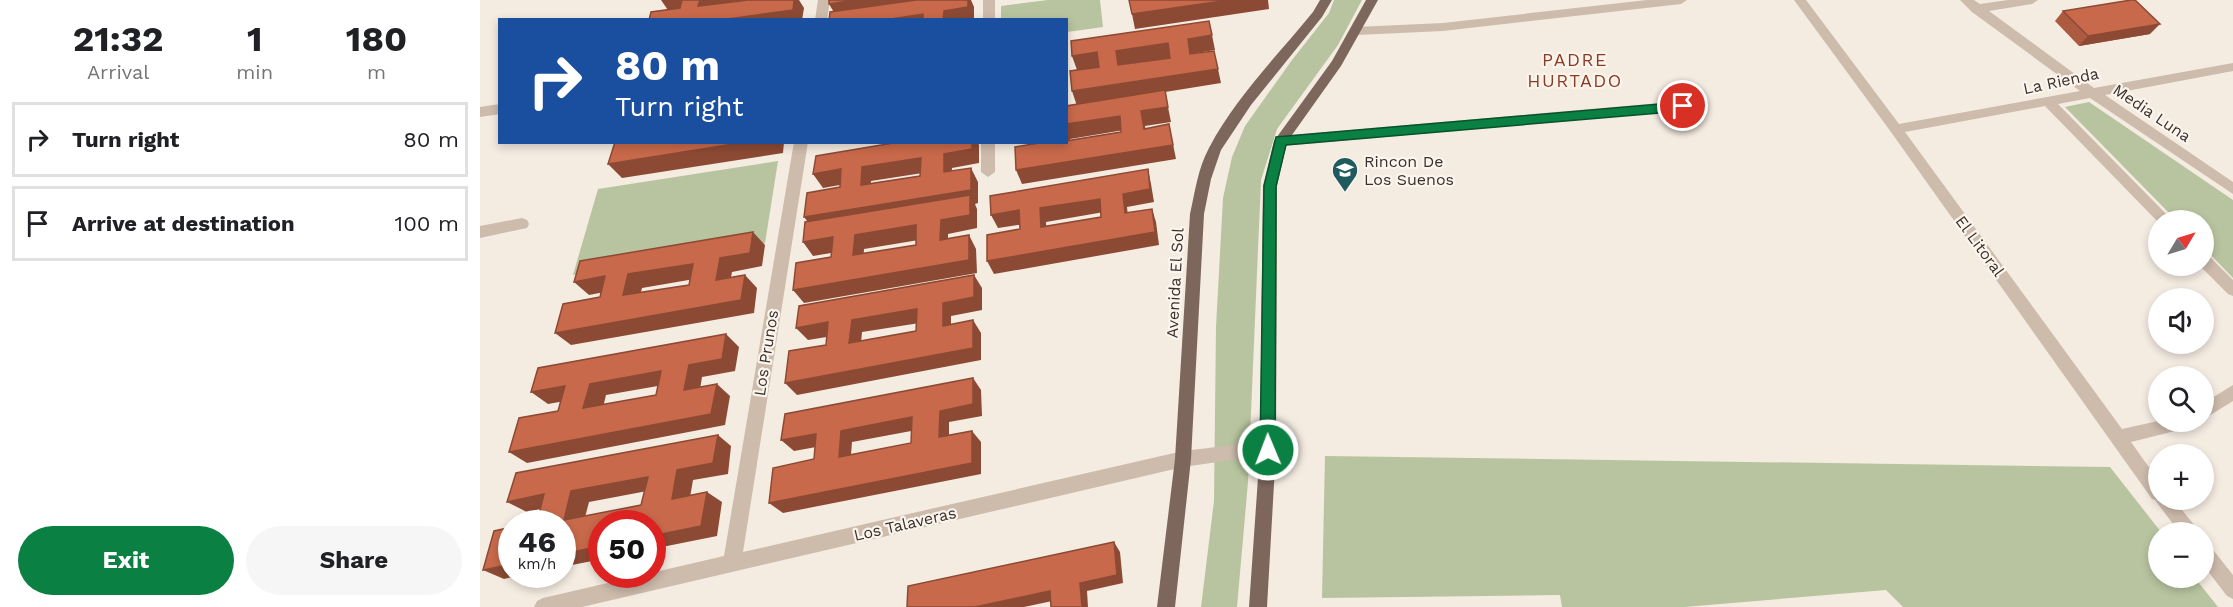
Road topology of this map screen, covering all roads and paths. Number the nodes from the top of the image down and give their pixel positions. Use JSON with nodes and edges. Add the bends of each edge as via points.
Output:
{"nodes":[{"id":1,"x":824,"y":0,"type":"edge"},
{"id":2,"x":989,"y":0,"type":"edge"},
{"id":3,"x":1326,"y":0,"type":"edge"},
{"id":4,"x":1372,"y":0,"type":"edge"},
{"id":5,"x":1552,"y":0,"type":"edge"},
{"id":6,"x":1681,"y":0,"type":"edge"},
{"id":7,"x":1800,"y":0,"type":"edge"},
{"id":8,"x":1966,"y":0,"type":"edge"},
{"id":9,"x":2032,"y":0,"type":"edge"},
{"id":10,"x":1976,"y":9,"type":"junction"},
{"id":11,"x":1560,"y":15,"type":"junction"},
{"id":12,"x":821,"y":18,"type":"edge"},
{"id":13,"x":989,"y":18,"type":"edge"},
{"id":14,"x":1356,"y":31,"type":"junction"},
{"id":15,"x":2233,"y":67,"type":"edge"},
{"id":16,"x":2091,"y":92,"type":"junction"},
{"id":17,"x":2049,"y":102,"type":"junction"},
{"id":18,"x":1683,"y":106,"type":"dead end"},
{"id":19,"x":498,"y":109,"type":"edge"},
{"id":20,"x":480,"y":112,"type":"edge"},
{"id":21,"x":1896,"y":129,"type":"junction"},
{"id":22,"x":1281,"y":141,"type":"junction"},
{"id":23,"x":801,"y":144,"type":"edge"},
{"id":24,"x":988,"y":144,"type":"edge"},
{"id":25,"x":988,"y":172,"type":"dead end"},
{"id":26,"x":2233,"y":189,"type":"edge"},
{"id":27,"x":2155,"y":210,"type":"edge"},
{"id":28,"x":522,"y":224,"type":"dead end"},
{"id":29,"x":480,"y":232,"type":"edge"},
{"id":30,"x":2214,"y":270,"type":"edge"},
{"id":31,"x":2233,"y":290,"type":"edge"},
{"id":32,"x":2233,"y":392,"type":"edge"},
{"id":33,"x":2214,"y":405,"type":"edge"},
{"id":34,"x":2148,"y":430,"type":"edge"},
{"id":35,"x":2117,"y":438,"type":"junction"},
{"id":36,"x":1268,"y":450,"type":"junction"},
{"id":37,"x":1183,"y":459,"type":"junction"},
{"id":38,"x":2148,"y":480,"type":"edge"},
{"id":39,"x":2172,"y":510,"type":"edge"},
{"id":40,"x":2181,"y":522,"type":"edge"},
{"id":41,"x":732,"y":564,"type":"junction"},
{"id":42,"x":2214,"y":565,"type":"edge"},
{"id":43,"x":2233,"y":591,"type":"edge"},
{"id":44,"x":551,"y":606,"type":"edge"},
{"id":45,"x":1166,"y":607,"type":"edge"},
{"id":46,"x":1258,"y":607,"type":"edge"}],
"edges":[{"from":1,"to":12,"type":"street"},
{"from":2,"to":13,"type":"street"},
{"from":3,"to":37,"type":"main road","name":"Avenida El Sol","via":[[1246,102],[1215,149],[1204,179],[1197,214]]},
{"from":4,"to":14,"type":"main road"},
{"from":5,"to":11,"type":"street"},
{"from":6,"to":11,"type":"street"},
{"from":7,"to":21,"type":"street","name":"El Litoral"},
{"from":8,"to":10,"type":"street","name":"Media Luna"},
{"from":9,"to":10,"type":"street"},
{"from":10,"to":16,"type":"street","name":"Media Luna"},
{"from":11,"to":14,"type":"street"},
{"from":14,"to":22,"type":"main road"},
{"from":15,"to":16,"type":"street","name":"La Rienda"},
{"from":16,"to":17,"type":"street","name":"La Rienda"},
{"from":16,"to":26,"type":"street","name":"Media Luna"},
{"from":17,"to":21,"type":"street","name":"La Rienda"},
{"from":17,"to":27,"type":"street"},
{"from":18,"to":22,"type":"street"},
{"from":19,"to":20,"type":"street"},
{"from":21,"to":35,"type":"street","name":"El Litoral"},
{"from":22,"to":36,"type":"main road","via":[[1270,186]]},
{"from":23,"to":41,"type":"street","name":"Los Prunos"},
{"from":24,"to":25,"type":"street"},
{"from":28,"to":29,"type":"street"},
{"from":30,"to":31,"type":"street"},
{"from":32,"to":33,"type":"street"},
{"from":34,"to":35,"type":"street"},
{"from":35,"to":38,"type":"street","name":"El Litoral"},
{"from":36,"to":37,"type":"street","name":"Los Talaveras"},
{"from":36,"to":46,"type":"main road"},
{"from":37,"to":41,"type":"street","name":"Los Talaveras"},
{"from":37,"to":45,"type":"main road","name":"Avenida El Sol"},
{"from":39,"to":40,"type":"street"},
{"from":41,"to":44,"type":"street","name":"Los Talaveras"},
{"from":42,"to":43,"type":"street"}]}
